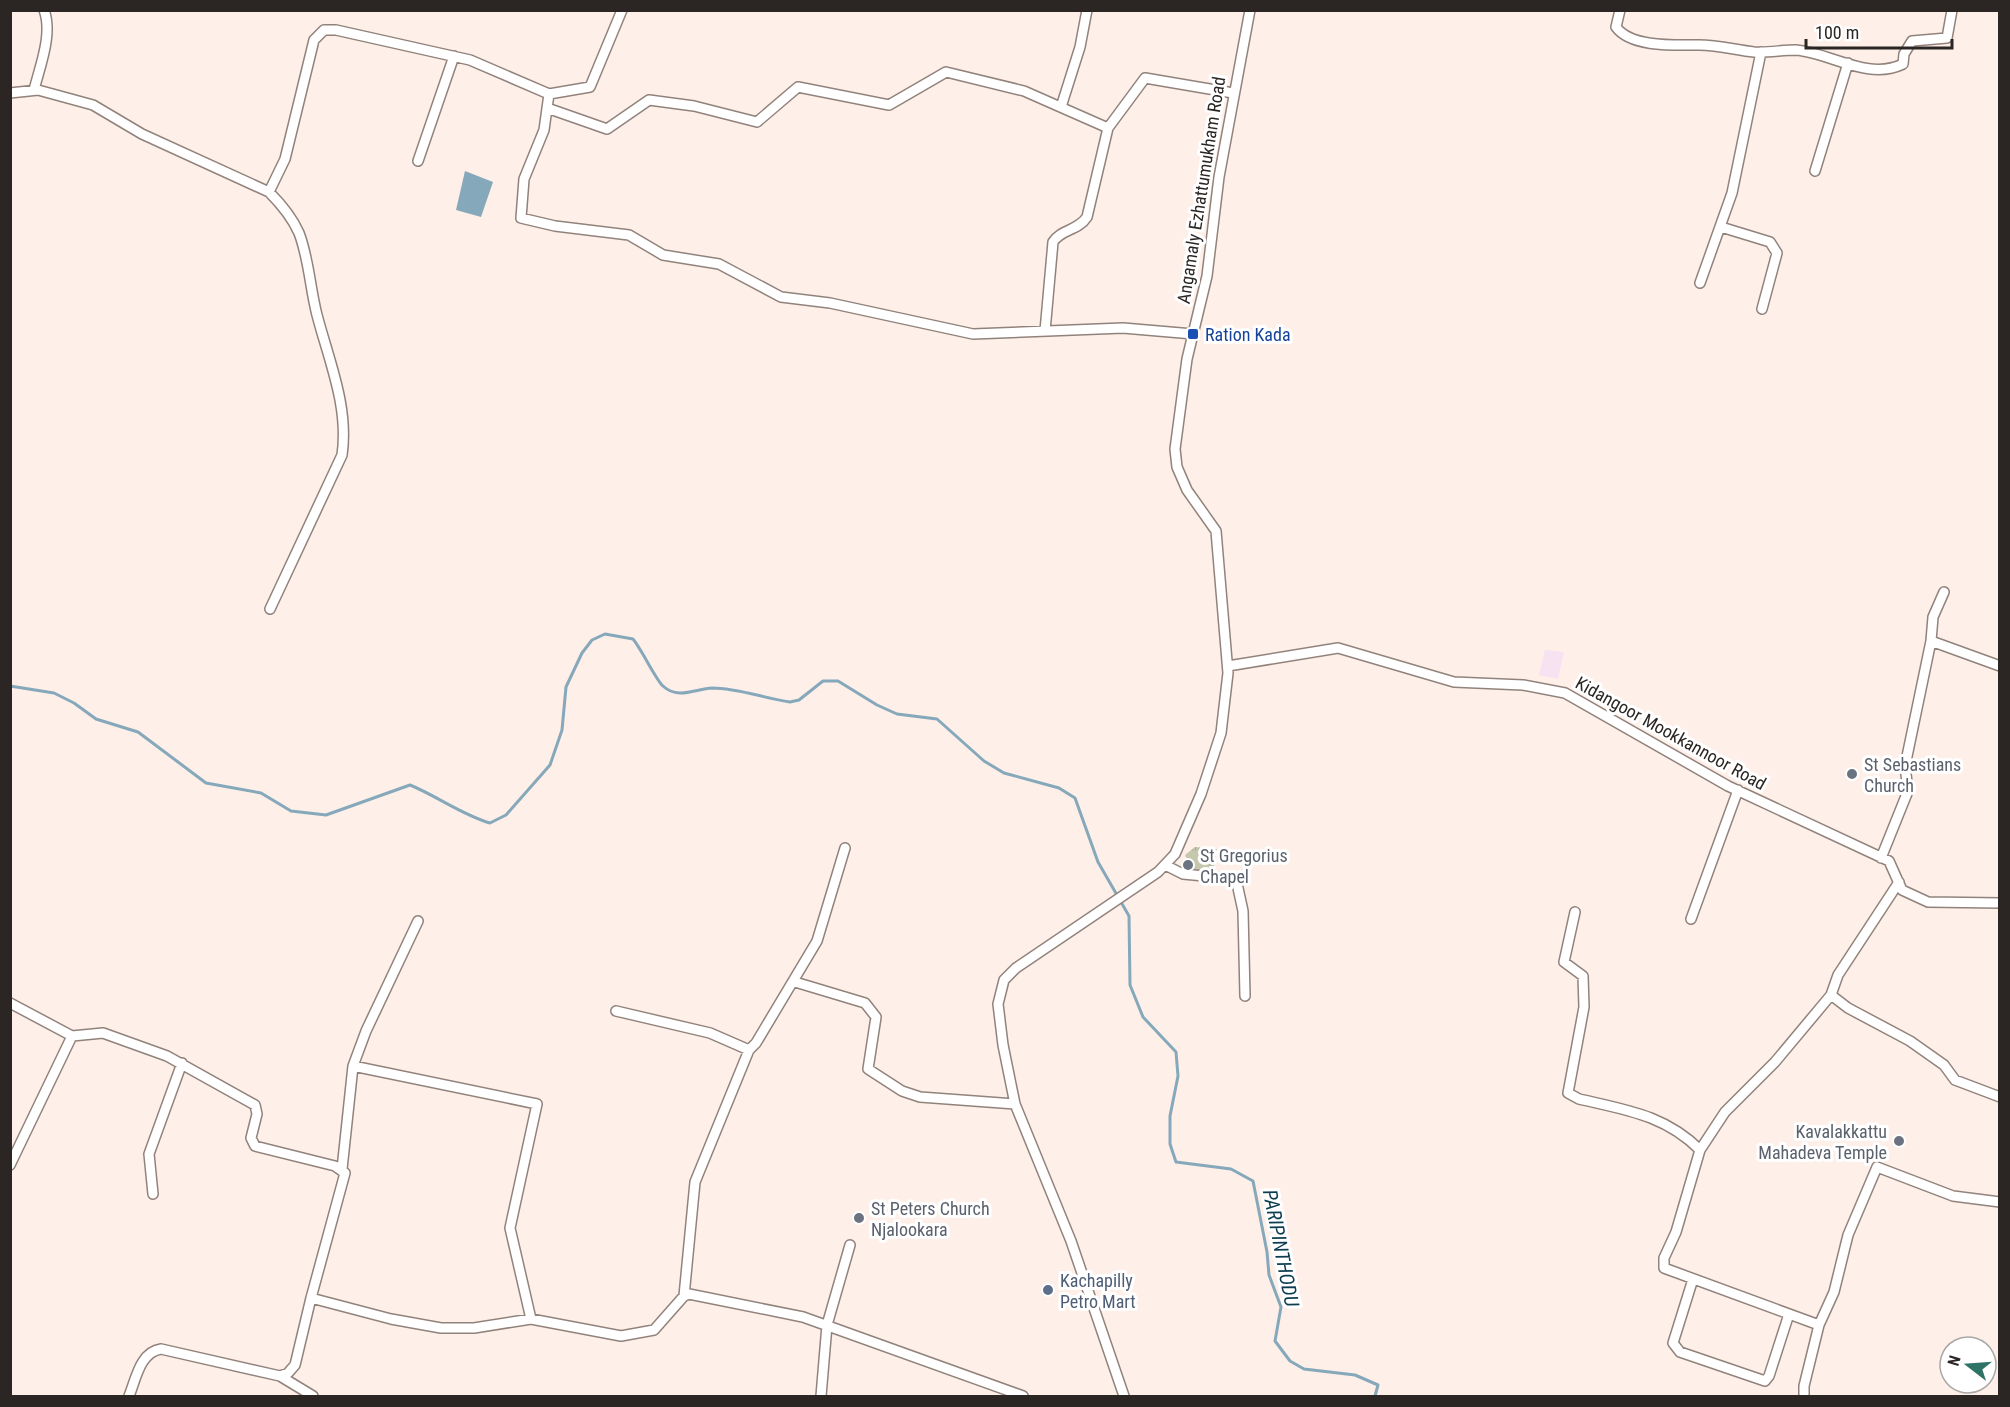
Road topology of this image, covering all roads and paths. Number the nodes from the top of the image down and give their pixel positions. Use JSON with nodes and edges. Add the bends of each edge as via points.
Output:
{"nodes":[{"id":1,"x":44,"y":10,"type":"edge"},
{"id":2,"x":622,"y":10,"type":"edge"},
{"id":3,"x":1087,"y":10,"type":"edge"},
{"id":4,"x":1250,"y":10,"type":"edge"},
{"id":5,"x":1620,"y":10,"type":"edge"},
{"id":6,"x":1952,"y":10,"type":"edge"},
{"id":7,"x":1761,"y":52,"type":"junction"},
{"id":8,"x":454,"y":56,"type":"junction"},
{"id":9,"x":1848,"y":63,"type":"junction"},
{"id":10,"x":34,"y":90,"type":"junction"},
{"id":11,"x":10,"y":93,"type":"edge"},
{"id":12,"x":1233,"y":93,"type":"junction"},
{"id":13,"x":549,"y":94,"type":"junction"},
{"id":14,"x":1061,"y":107,"type":"junction"},
{"id":15,"x":547,"y":108,"type":"junction"},
{"id":16,"x":1108,"y":128,"type":"junction"},
{"id":17,"x":418,"y":161,"type":"dead end"},
{"id":18,"x":1815,"y":171,"type":"dead end"},
{"id":19,"x":269,"y":192,"type":"junction"},
{"id":20,"x":1721,"y":227,"type":"junction"},
{"id":21,"x":1700,"y":283,"type":"dead end"},
{"id":22,"x":1762,"y":309,"type":"dead end"},
{"id":23,"x":1045,"y":331,"type":"junction"},
{"id":24,"x":1193,"y":334,"type":"junction"},
{"id":25,"x":1944,"y":592,"type":"dead end"},
{"id":26,"x":270,"y":609,"type":"dead end"},
{"id":27,"x":1931,"y":641,"type":"junction"},
{"id":28,"x":1228,"y":666,"type":"junction"},
{"id":29,"x":2000,"y":666,"type":"edge"},
{"id":30,"x":1738,"y":790,"type":"junction"},
{"id":31,"x":845,"y":848,"type":"dead end"},
{"id":32,"x":1881,"y":858,"type":"junction"},
{"id":33,"x":1165,"y":865,"type":"junction"},
{"id":34,"x":1899,"y":882,"type":"junction"},
{"id":35,"x":2000,"y":903,"type":"edge"},
{"id":36,"x":1575,"y":912,"type":"dead end"},
{"id":37,"x":1691,"y":919,"type":"dead end"},
{"id":38,"x":417,"y":921,"type":"dead end"},
{"id":39,"x":795,"y":981,"type":"junction"},
{"id":40,"x":1831,"y":995,"type":"junction"},
{"id":41,"x":1245,"y":996,"type":"dead end"},
{"id":42,"x":10,"y":1003,"type":"edge"},
{"id":43,"x":616,"y":1011,"type":"dead end"},
{"id":44,"x":72,"y":1036,"type":"junction"},
{"id":45,"x":749,"y":1050,"type":"junction"},
{"id":46,"x":182,"y":1063,"type":"junction"},
{"id":47,"x":353,"y":1066,"type":"junction"},
{"id":48,"x":2000,"y":1097,"type":"edge"},
{"id":49,"x":1015,"y":1104,"type":"junction"},
{"id":50,"x":1700,"y":1150,"type":"junction"},
{"id":51,"x":10,"y":1165,"type":"edge"},
{"id":52,"x":342,"y":1169,"type":"junction"},
{"id":53,"x":153,"y":1194,"type":"dead end"},
{"id":54,"x":2000,"y":1202,"type":"edge"},
{"id":55,"x":850,"y":1245,"type":"dead end"},
{"id":56,"x":1693,"y":1279,"type":"junction"},
{"id":57,"x":684,"y":1296,"type":"junction"},
{"id":58,"x":311,"y":1298,"type":"junction"},
{"id":59,"x":1789,"y":1314,"type":"junction"},
{"id":60,"x":531,"y":1319,"type":"junction"},
{"id":61,"x":827,"y":1325,"type":"junction"},
{"id":62,"x":1819,"y":1325,"type":"junction"},
{"id":63,"x":280,"y":1376,"type":"junction"},
{"id":64,"x":129,"y":1396,"type":"edge"},
{"id":65,"x":313,"y":1396,"type":"edge"},
{"id":66,"x":821,"y":1396,"type":"edge"},
{"id":67,"x":1023,"y":1396,"type":"edge"},
{"id":68,"x":1124,"y":1396,"type":"edge"},
{"id":69,"x":1804,"y":1396,"type":"edge"}],
"edges":[{"from":1,"to":10,"type":"street","via":[[48,20],[45,46]]},
{"from":2,"to":13,"type":"street","via":[[590,87]]},
{"from":3,"to":14,"type":"street"},
{"from":4,"to":12,"type":"street","name":"Angamaly Ezhattumukham Road"},
{"from":5,"to":7,"type":"street","via":[[1616,27],[1635,38],[1660,45]]},
{"from":6,"to":9,"type":"street","via":[[1947,38],[1912,41],[1903,64],[1892,69],[1872,69]]},
{"from":7,"to":9,"type":"street","via":[[1796,50]]},
{"from":7,"to":20,"type":"street","via":[[1732,193]]},
{"from":8,"to":13,"type":"street","via":[[486,65]]},
{"from":8,"to":17,"type":"street"},
{"from":8,"to":19,"type":"street","via":[[336,30],[318,34],[285,159]]},
{"from":9,"to":18,"type":"street"},
{"from":10,"to":11,"type":"street"},
{"from":10,"to":19,"type":"street","via":[[93,105],[142,134]]},
{"from":12,"to":16,"type":"street","via":[[1145,78]]},
{"from":12,"to":24,"type":"street","name":"Angamaly Ezhattumukham Road","via":[[1210,258]]},
{"from":13,"to":15,"type":"street"},
{"from":14,"to":15,"type":"street","via":[[1023,91],[946,72],[889,105],[798,87],[757,122],[650,100],[607,129]]},
{"from":14,"to":16,"type":"street"},
{"from":15,"to":23,"type":"street","via":[[544,130],[524,179],[521,218],[629,235],[663,255],[718,264],[781,297],[830,303],[973,334]]},
{"from":16,"to":23,"type":"street","via":[[1087,217],[1079,227],[1057,236],[1053,242]]},
{"from":19,"to":26,"type":"street","via":[[282,205],[302,242],[346,430],[342,455]]},
{"from":20,"to":21,"type":"street"},
{"from":20,"to":22,"type":"street","via":[[1770,242],[1777,253]]},
{"from":23,"to":24,"type":"street","via":[[1123,328]]},
{"from":24,"to":28,"type":"street","name":"Angamaly Ezhattumukham Road","via":[[1175,449],[1177,467],[1187,490],[1216,531]]},
{"from":25,"to":27,"type":"street","via":[[1933,616]]},
{"from":27,"to":29,"type":"street"},
{"from":27,"to":32,"type":"street","via":[[1905,766],[1908,790]]},
{"from":28,"to":30,"type":"street","name":"Kidangoor Mookkannoor Road","via":[[1338,648],[1454,682],[1523,685],[1565,693]]},
{"from":28,"to":33,"type":"street","name":"Angamaly Ezhattumukham Road","via":[[1218,741],[1185,837]]},
{"from":30,"to":32,"type":"street","name":"Kidangoor Mookkannoor Road"},
{"from":30,"to":37,"type":"street"},
{"from":31,"to":39,"type":"street","via":[[817,941]]},
{"from":32,"to":34,"type":"street","name":"Kidangoor Mookkannoor Road","via":[[1889,861]]},
{"from":33,"to":41,"type":"street","via":[[1183,874],[1236,879],[1243,910]]},
{"from":33,"to":49,"type":"street","name":"Angamaly Ezhattumukham Road","via":[[1046,946],[1005,980],[999,1004]]},
{"from":34,"to":35,"type":"street","name":"Kidangoor Mookkannoor Road","via":[[1902,890],[1928,902]]},
{"from":34,"to":40,"type":"street","via":[[1838,975]]},
{"from":36,"to":50,"type":"street","via":[[1564,962],[1583,976],[1584,1007],[1568,1093],[1662,1121]]},
{"from":38,"to":47,"type":"street"},
{"from":39,"to":45,"type":"street"},
{"from":39,"to":49,"type":"street","via":[[865,1003],[876,1017],[868,1069],[902,1092]]},
{"from":40,"to":48,"type":"street","via":[[1910,1041],[1944,1065],[1955,1080]]},
{"from":40,"to":50,"type":"street","via":[[1775,1062],[1725,1112]]},
{"from":42,"to":44,"type":"street"},
{"from":43,"to":45,"type":"street","via":[[710,1033]]},
{"from":44,"to":46,"type":"street","via":[[103,1033]]},
{"from":44,"to":51,"type":"street"},
{"from":45,"to":57,"type":"street","via":[[695,1182]]},
{"from":46,"to":52,"type":"street","via":[[255,1105],[257,1114],[251,1138],[255,1146]]},
{"from":46,"to":53,"type":"street","via":[[149,1154]]},
{"from":47,"to":52,"type":"street"},
{"from":47,"to":60,"type":"street","via":[[537,1104],[510,1228]]},
{"from":49,"to":68,"type":"street","name":"Angamaly Ezhattumukham Road","via":[[1071,1241]]},
{"from":50,"to":56,"type":"street","via":[[1676,1232],[1664,1258],[1664,1268]]},
{"from":52,"to":58,"type":"street","via":[[345,1180]]},
{"from":54,"to":62,"type":"street","via":[[1953,1196],[1877,1167],[1848,1235],[1834,1292]]},
{"from":55,"to":61,"type":"street"},
{"from":56,"to":59,"type":"street"},
{"from":56,"to":59,"type":"street","via":[[1673,1343],[1680,1352],[1765,1381]]},
{"from":57,"to":60,"type":"street","via":[[659,1326],[634,1336],[608,1335]]},
{"from":57,"to":61,"type":"street","via":[[696,1294]]},
{"from":58,"to":60,"type":"street","via":[[441,1328],[474,1328]]},
{"from":58,"to":63,"type":"street","via":[[295,1365]]},
{"from":59,"to":62,"type":"street"},
{"from":61,"to":66,"type":"street"},
{"from":61,"to":67,"type":"street"},
{"from":62,"to":69,"type":"street"},
{"from":63,"to":64,"type":"street","via":[[161,1348],[144,1360]]},
{"from":63,"to":65,"type":"street"}]}
